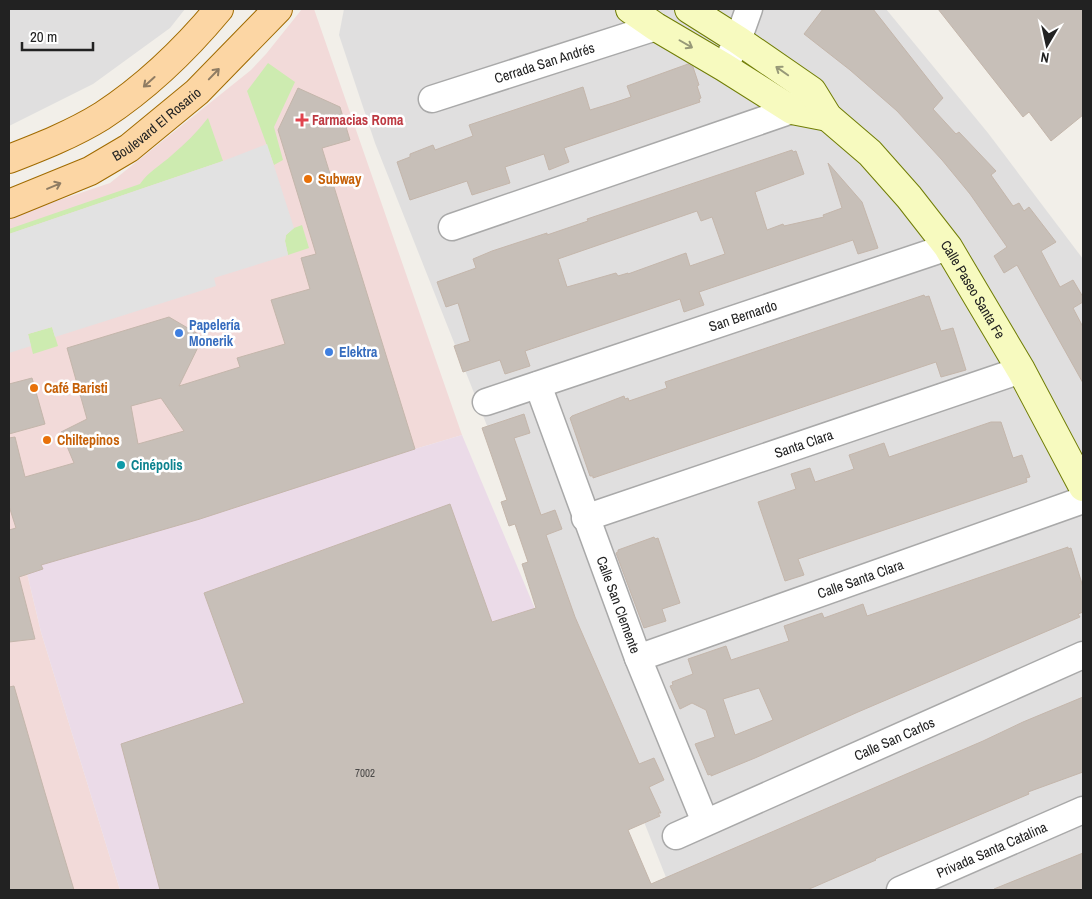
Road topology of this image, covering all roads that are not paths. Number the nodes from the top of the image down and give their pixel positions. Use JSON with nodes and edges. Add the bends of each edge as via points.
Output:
{"nodes":[{"id":1,"x":219,"y":9,"type":"edge"},
{"id":2,"x":278,"y":9,"type":"edge"},
{"id":3,"x":630,"y":9,"type":"edge"},
{"id":4,"x":688,"y":9,"type":"edge"},
{"id":5,"x":749,"y":9,"type":"edge"},
{"id":6,"x":656,"y":27,"type":"junction"},
{"id":7,"x":738,"y":40,"type":"junction"},
{"id":8,"x":724,"y":66,"type":"junction"},
{"id":9,"x":812,"y":91,"type":"junction"},
{"id":10,"x":432,"y":99,"type":"dead end"},
{"id":11,"x":792,"y":110,"type":"junction"},
{"id":12,"x":828,"y":117,"type":"junction"},
{"id":13,"x":9,"y":159,"type":"edge"},
{"id":14,"x":9,"y":204,"type":"edge"},
{"id":15,"x":452,"y":227,"type":"dead end"},
{"id":16,"x":948,"y":246,"type":"junction"},
{"id":17,"x":1021,"y":370,"type":"junction"},
{"id":18,"x":538,"y":385,"type":"junction"},
{"id":19,"x":486,"y":402,"type":"dead end"},
{"id":20,"x":1083,"y":487,"type":"edge"},
{"id":21,"x":1083,"y":500,"type":"edge"},
{"id":22,"x":586,"y":518,"type":"junction"},
{"id":23,"x":1083,"y":656,"type":"edge"},
{"id":24,"x":638,"y":658,"type":"junction"},
{"id":25,"x":1083,"y":810,"type":"edge"},
{"id":26,"x":705,"y":822,"type":"junction"},
{"id":27,"x":676,"y":836,"type":"dead end"},
{"id":28,"x":900,"y":890,"type":"edge"}],
"edges":[{"from":1,"to":13,"type":"main road","one_way":true,"via":[[181,52],[140,90],[100,117]]},
{"from":14,"to":2,"type":"main road","name":"Boulevard El Rosario","one_way":true,"via":[[90,171],[129,148],[197,92]]},
{"from":3,"to":6,"type":"street","name":"Calle Paseo Santa Fe"},
{"from":4,"to":7,"type":"street","name":"Calle Paseo Santa Fe"},
{"from":5,"to":7,"type":"street"},
{"from":6,"to":8,"type":"street","name":"Calle Paseo Santa Fe","one_way":true},
{"from":6,"to":10,"type":"street","name":"Cerrada San Andrés"},
{"from":7,"to":8,"type":"street"},
{"from":9,"to":7,"type":"street","name":"Calle Paseo Santa Fe","one_way":true},
{"from":8,"to":11,"type":"street","name":"Calle Paseo Santa Fe"},
{"from":9,"to":11,"type":"street"},
{"from":9,"to":12,"type":"street","name":"Calle Paseo Santa Fe"},
{"from":11,"to":12,"type":"street","name":"Calle Paseo Santa Fe"},
{"from":11,"to":15,"type":"street"},
{"from":12,"to":16,"type":"street","name":"Calle Paseo Santa Fe","via":[[870,153]]},
{"from":16,"to":17,"type":"street","name":"Calle Paseo Santa Fe"},
{"from":16,"to":18,"type":"street","name":"San Bernardo"},
{"from":17,"to":20,"type":"street","name":"Calle Paseo Santa Fe"},
{"from":17,"to":22,"type":"street","name":"Santa Clara"},
{"from":18,"to":19,"type":"street","name":"San Bernardo"},
{"from":18,"to":22,"type":"street","name":"Calle San Clemente"},
{"from":21,"to":24,"type":"street","name":"Calle Santa Clara"},
{"from":22,"to":24,"type":"street","name":"Calle San Clemente"},
{"from":23,"to":26,"type":"street","name":"Calle San Carlos"},
{"from":24,"to":26,"type":"street","name":"Calle San Clemente"},
{"from":25,"to":28,"type":"street","name":"Privada Santa Catalina"},
{"from":26,"to":27,"type":"street","name":"Calle San Carlos"}]}
